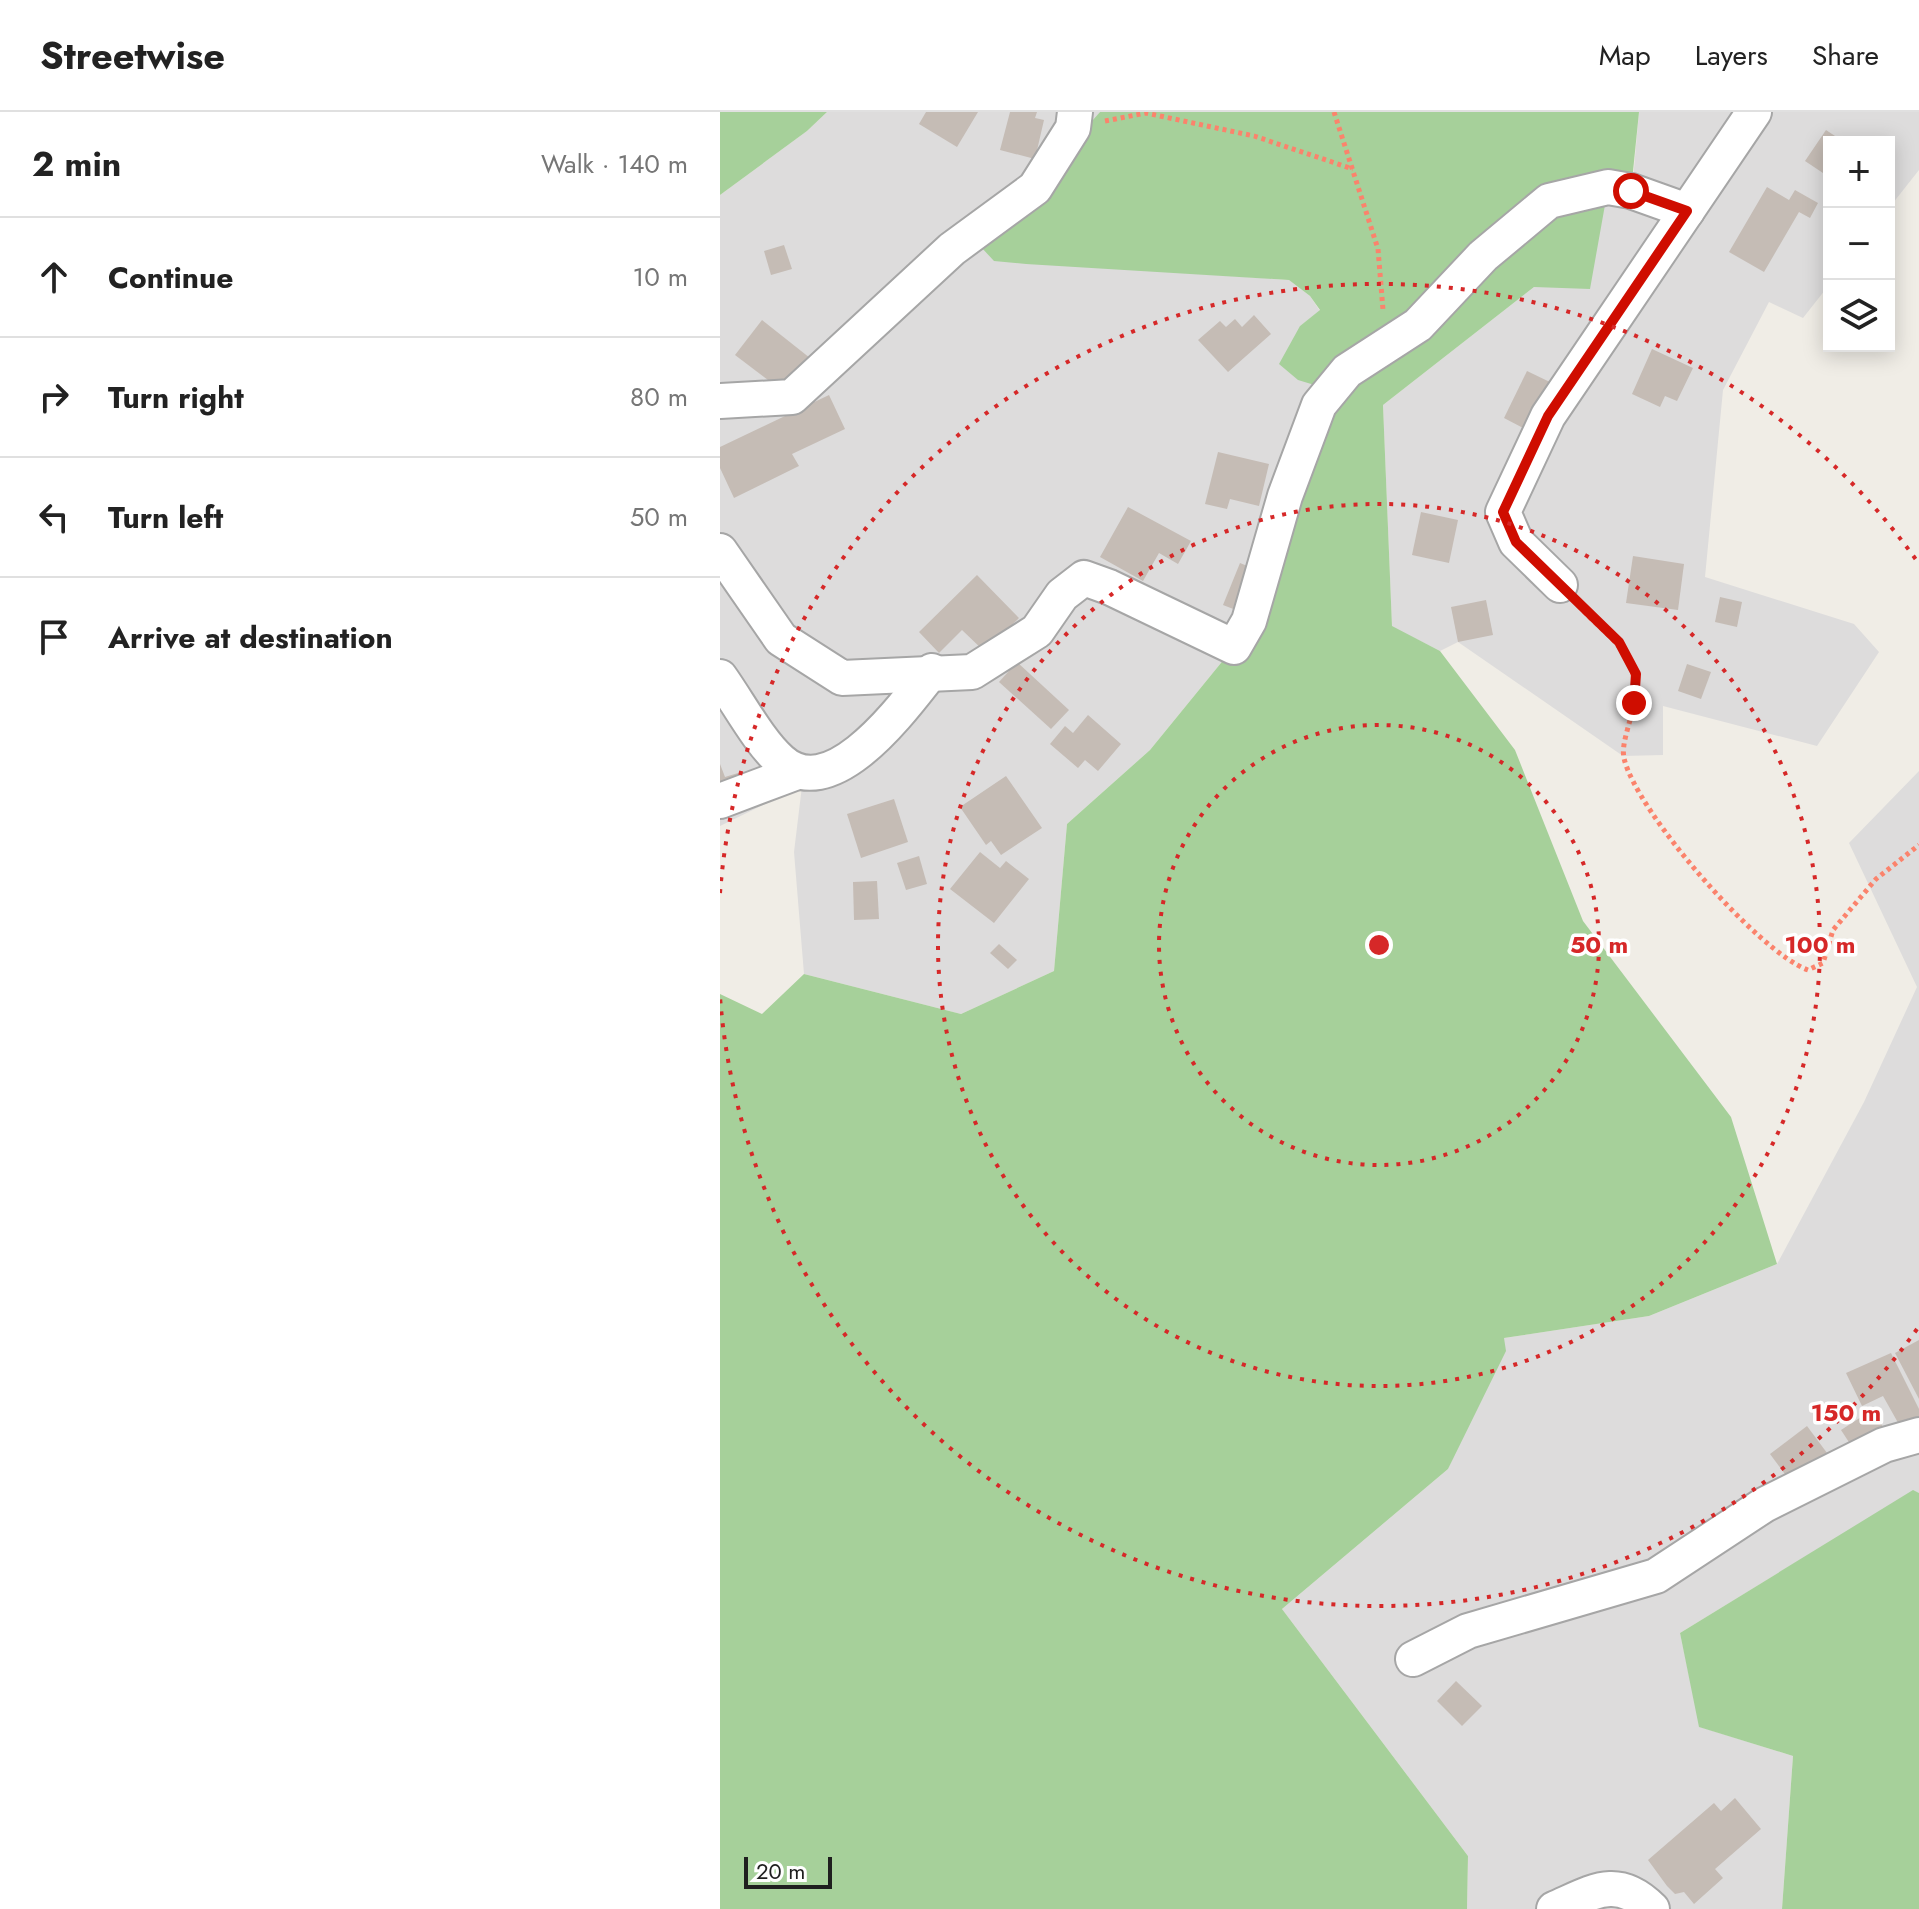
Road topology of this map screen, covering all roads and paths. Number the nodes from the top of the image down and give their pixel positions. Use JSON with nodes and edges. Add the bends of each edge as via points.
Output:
{"nodes":[{"id":1,"x":1334,"y":112,"type":"edge"},
{"id":2,"x":1754,"y":112,"type":"edge"},
{"id":3,"x":1074,"y":120,"type":"edge"},
{"id":4,"x":1353,"y":169,"type":"junction"},
{"id":5,"x":1687,"y":211,"type":"junction"},
{"id":6,"x":1386,"y":347,"type":"junction"},
{"id":7,"x":720,"y":401,"type":"edge"},
{"id":8,"x":720,"y":551,"type":"edge"},
{"id":9,"x":1560,"y":585,"type":"joint"},
{"id":10,"x":932,"y":671,"type":"junction"},
{"id":11,"x":720,"y":677,"type":"edge"},
{"id":12,"x":797,"y":772,"type":"junction"},
{"id":13,"x":720,"y":801,"type":"edge"},
{"id":14,"x":1919,"y":845,"type":"edge"},
{"id":15,"x":1919,"y":1435,"type":"edge"},
{"id":16,"x":1413,"y":1659,"type":"dead end"},
{"id":17,"x":1554,"y":1909,"type":"edge"},
{"id":18,"x":1652,"y":1909,"type":"edge"}],
"edges":[{"from":1,"to":4,"type":"path"},
{"from":2,"to":5,"type":"street"},
{"from":3,"to":4,"type":"path","via":[[1146,113],[1254,136]]},
{"from":3,"to":7,"type":"street","via":[[1035,188],[952,249],[792,397]]},
{"from":4,"to":6,"type":"path","via":[[1378,249]]},
{"from":5,"to":6,"type":"street","via":[[1608,187],[1549,201],[1483,256],[1418,325]]},
{"from":5,"to":9,"type":"street","via":[[1548,416],[1503,512],[1516,542]]},
{"from":6,"to":10,"type":"street","via":[[1347,371],[1319,405],[1285,496],[1249,621],[1234,647],[1084,578],[1062,595],[1037,631],[1000,655],[972,672]]},
{"from":8,"to":10,"type":"street","via":[[781,639],[842,678]]},
{"from":9,"to":14,"type":"path","via":[[1619,642],[1636,674],[1623,756],[1643,803],[1742,923],[1792,964],[1808,970],[1823,963],[1833,930],[1876,879]]},
{"from":10,"to":12,"type":"street","via":[[884,731],[834,770]]},
{"from":11,"to":12,"type":"street","via":[[779,760]]},
{"from":12,"to":13,"type":"street"},
{"from":15,"to":16,"type":"street","via":[[1884,1445],[1764,1505],[1656,1576],[1468,1631]]},
{"from":17,"to":18,"type":"street","via":[[1606,1887],[1637,1894]]}]}
